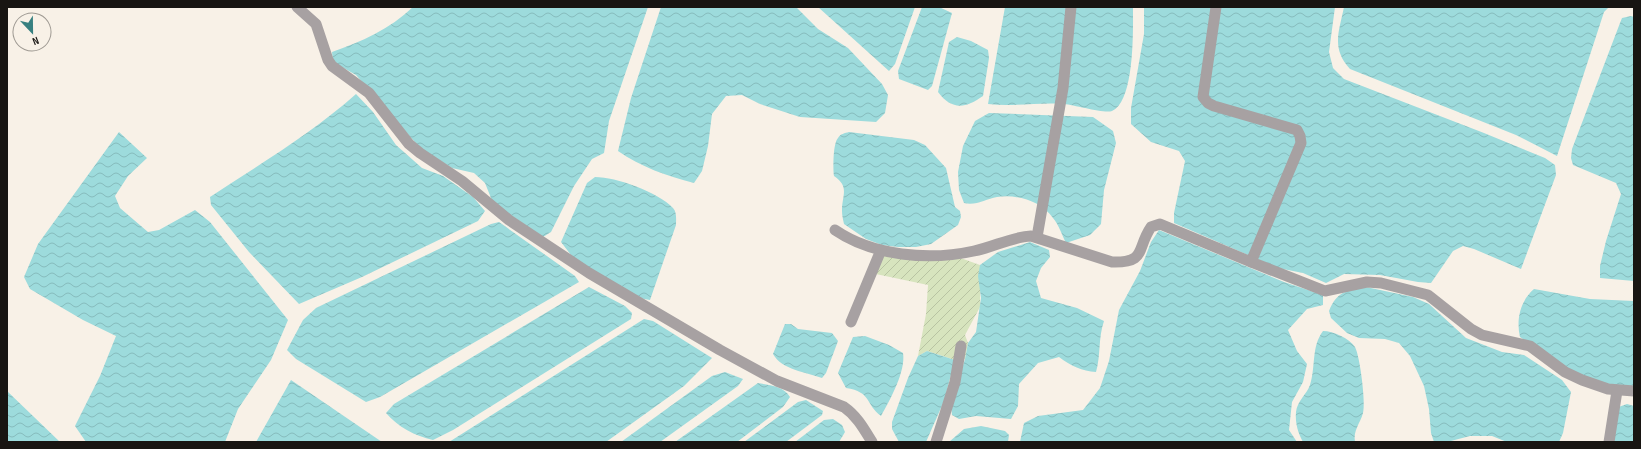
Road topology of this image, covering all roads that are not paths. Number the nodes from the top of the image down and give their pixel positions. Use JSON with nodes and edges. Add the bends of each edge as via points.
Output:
{"nodes":[{"id":1,"x":297,"y":7,"type":"edge"},
{"id":2,"x":1071,"y":7,"type":"edge"},
{"id":3,"x":1216,"y":7,"type":"edge"},
{"id":4,"x":835,"y":230,"type":"dead end"},
{"id":5,"x":1037,"y":237,"type":"junction"},
{"id":6,"x":881,"y":250,"type":"junction"},
{"id":7,"x":1251,"y":262,"type":"junction"},
{"id":8,"x":851,"y":322,"type":"dead end"},
{"id":9,"x":961,"y":346,"type":"dead end"},
{"id":10,"x":1618,"y":391,"type":"junction"},
{"id":11,"x":1634,"y":391,"type":"edge"},
{"id":12,"x":872,"y":442,"type":"edge"},
{"id":13,"x":936,"y":442,"type":"edge"},
{"id":14,"x":1609,"y":442,"type":"edge"}],
"edges":[{"from":1,"to":12,"type":"street","via":[[316,24],[332,66],[368,93],[408,144],[462,181],[509,220],[589,273],[777,381],[844,407],[860,422]]},
{"from":2,"to":5,"type":"street","via":[[1063,88]]},
{"from":3,"to":7,"type":"street","via":[[1203,97],[1214,106],[1297,130],[1301,143]]},
{"from":4,"to":6,"type":"street","via":[[848,239]]},
{"from":5,"to":6,"type":"street","via":[[1020,237],[961,254],[917,255]]},
{"from":5,"to":7,"type":"street","via":[[1122,263],[1138,257],[1151,227],[1160,224]]},
{"from":6,"to":8,"type":"street"},
{"from":7,"to":10,"type":"street","via":[[1325,290],[1367,282],[1428,295],[1482,335],[1530,346],[1565,372]]},
{"from":9,"to":13,"type":"street","via":[[955,382]]},
{"from":10,"to":11,"type":"street"},
{"from":10,"to":14,"type":"street"}]}
